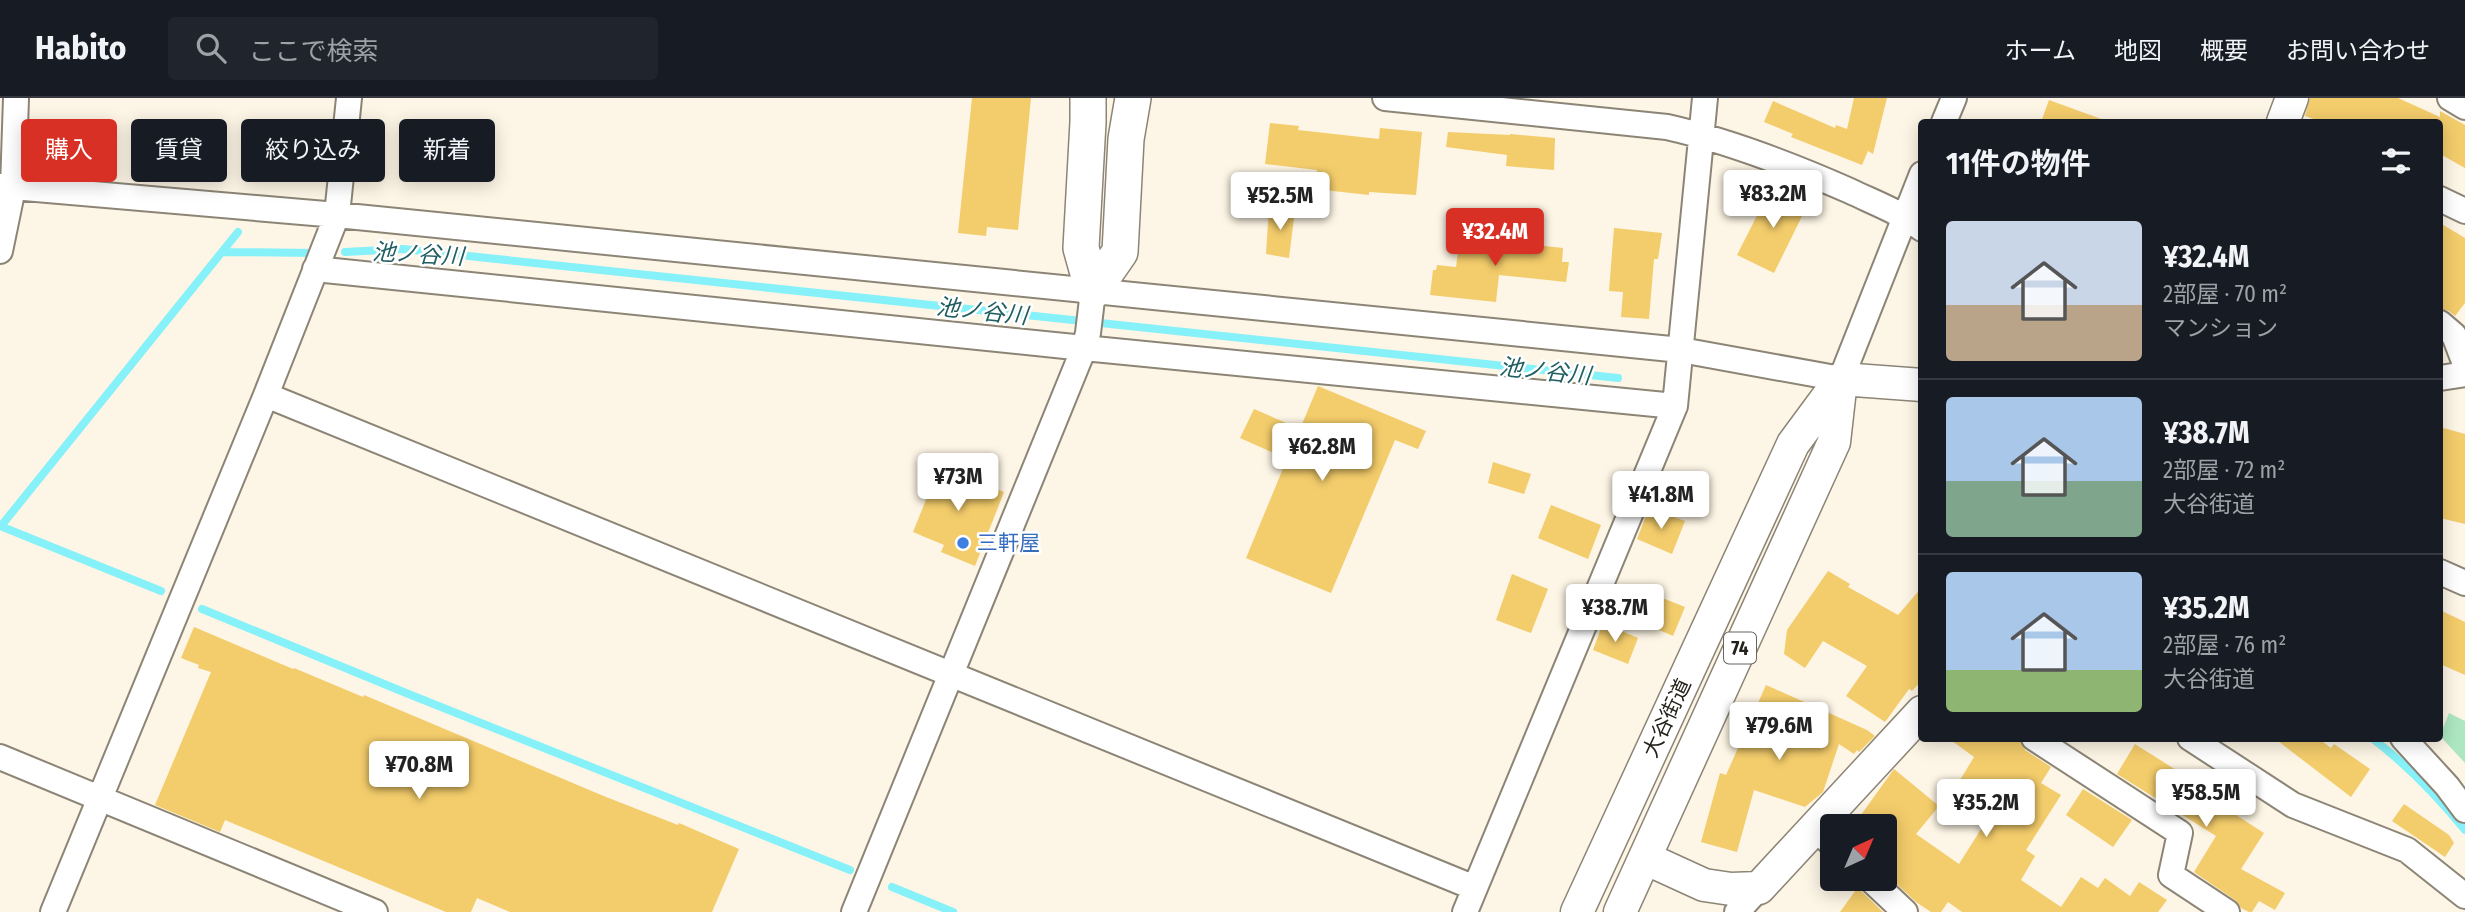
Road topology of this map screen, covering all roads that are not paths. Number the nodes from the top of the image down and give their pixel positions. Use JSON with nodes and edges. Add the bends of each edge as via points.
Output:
{"nodes":[{"id":1,"x":16,"y":98,"type":"edge"},
{"id":2,"x":349,"y":98,"type":"edge"},
{"id":3,"x":1088,"y":98,"type":"edge"},
{"id":4,"x":1133,"y":98,"type":"edge"},
{"id":5,"x":1385,"y":98,"type":"edge"},
{"id":6,"x":1705,"y":98,"type":"edge"},
{"id":7,"x":1954,"y":98,"type":"edge"},
{"id":8,"x":2292,"y":98,"type":"edge"},
{"id":9,"x":2450,"y":98,"type":"edge"},
{"id":10,"x":2465,"y":107,"type":"edge"},
{"id":11,"x":1945,"y":119,"type":"edge"},
{"id":12,"x":2284,"y":119,"type":"edge"},
{"id":13,"x":1701,"y":134,"type":"junction"},
{"id":14,"x":7,"y":187,"type":"edge"},
{"id":15,"x":1918,"y":195,"type":"edge"},
{"id":16,"x":2443,"y":200,"type":"edge"},
{"id":17,"x":2465,"y":211,"type":"edge"},
{"id":18,"x":337,"y":215,"type":"junction"},
{"id":19,"x":1913,"y":222,"type":"edge"},
{"id":20,"x":0,"y":251,"type":"edge"},
{"id":21,"x":315,"y":269,"type":"junction"},
{"id":22,"x":1092,"y":299,"type":"junction"},
{"id":23,"x":2443,"y":325,"type":"edge"},
{"id":24,"x":1086,"y":341,"type":"junction"},
{"id":25,"x":1681,"y":350,"type":"junction"},
{"id":26,"x":2465,"y":364,"type":"edge"},
{"id":27,"x":2465,"y":374,"type":"edge"},
{"id":28,"x":2443,"y":378,"type":"edge"},
{"id":29,"x":1841,"y":379,"type":"junction"},
{"id":30,"x":1918,"y":385,"type":"edge"},
{"id":31,"x":266,"y":395,"type":"junction"},
{"id":32,"x":1675,"y":406,"type":"junction"},
{"id":33,"x":2443,"y":573,"type":"edge"},
{"id":34,"x":2465,"y":583,"type":"edge"},
{"id":35,"x":952,"y":675,"type":"junction"},
{"id":36,"x":1918,"y":717,"type":"edge"},
{"id":37,"x":2040,"y":742,"type":"edge"},
{"id":38,"x":2196,"y":742,"type":"edge"},
{"id":39,"x":2407,"y":742,"type":"edge"},
{"id":40,"x":0,"y":757,"type":"edge"},
{"id":41,"x":100,"y":798,"type":"junction"},
{"id":42,"x":2465,"y":810,"type":"edge"},
{"id":43,"x":1841,"y":814,"type":"edge"},
{"id":44,"x":1820,"y":839,"type":"edge"},
{"id":45,"x":1645,"y":859,"type":"junction"},
{"id":46,"x":1475,"y":888,"type":"junction"},
{"id":47,"x":1759,"y":888,"type":"junction"},
{"id":48,"x":1883,"y":891,"type":"edge"},
{"id":49,"x":2465,"y":896,"type":"edge"},
{"id":50,"x":53,"y":912,"type":"edge"},
{"id":51,"x":375,"y":912,"type":"edge"},
{"id":52,"x":854,"y":912,"type":"edge"},
{"id":53,"x":1465,"y":912,"type":"edge"},
{"id":54,"x":1577,"y":912,"type":"edge"},
{"id":55,"x":1620,"y":912,"type":"edge"},
{"id":56,"x":1737,"y":912,"type":"edge"},
{"id":57,"x":1905,"y":912,"type":"edge"},
{"id":58,"x":2227,"y":912,"type":"edge"}],
"edges":[{"from":1,"to":14,"type":"street"},
{"from":2,"to":18,"type":"street"},
{"from":3,"to":22,"type":"highway","via":[[1081,248]]},
{"from":4,"to":22,"type":"highway","via":[[1126,139],[1120,253]]},
{"from":5,"to":13,"type":"street"},
{"from":6,"to":13,"type":"street"},
{"from":7,"to":11,"type":"street"},
{"from":8,"to":12,"type":"main road"},
{"from":9,"to":10,"type":"street"},
{"from":13,"to":19,"type":"street","via":[[1812,174]]},
{"from":13,"to":25,"type":"street"},
{"from":14,"to":18,"type":"street"},
{"from":14,"to":20,"type":"street"},
{"from":15,"to":19,"type":"street"},
{"from":16,"to":17,"type":"street"},
{"from":18,"to":21,"type":"street"},
{"from":18,"to":22,"type":"street"},
{"from":19,"to":29,"type":"street"},
{"from":21,"to":24,"type":"street"},
{"from":21,"to":31,"type":"street"},
{"from":22,"to":24,"type":"street"},
{"from":22,"to":25,"type":"street"},
{"from":23,"to":26,"type":"street","via":[[2455,335]]},
{"from":24,"to":32,"type":"street"},
{"from":24,"to":35,"type":"street"},
{"from":25,"to":29,"type":"street"},
{"from":25,"to":32,"type":"street"},
{"from":27,"to":28,"type":"street"},
{"from":29,"to":30,"type":"main road"},
{"from":29,"to":45,"type":"main road","name":"大谷街道","number":"74","via":[[1834,442]]},
{"from":29,"to":54,"type":"main road","name":"大谷街道","number":"74","via":[[1793,444]]},
{"from":31,"to":35,"type":"street"},
{"from":31,"to":41,"type":"street"},
{"from":32,"to":46,"type":"street"},
{"from":33,"to":34,"type":"street"},
{"from":35,"to":46,"type":"street"},
{"from":35,"to":52,"type":"street"},
{"from":36,"to":43,"type":"main road"},
{"from":37,"to":58,"type":"street","via":[[2180,834],[2171,875]]},
{"from":38,"to":49,"type":"street","via":[[2293,805],[2407,850]]},
{"from":39,"to":42,"type":"street"},
{"from":40,"to":41,"type":"street"},
{"from":41,"to":50,"type":"street"},
{"from":41,"to":51,"type":"street"},
{"from":44,"to":47,"type":"main road"},
{"from":45,"to":47,"type":"main road","via":[[1704,885]]},
{"from":45,"to":55,"type":"main road","name":"大谷街道","number":"74"},
{"from":46,"to":53,"type":"street"},
{"from":47,"to":56,"type":"street"},
{"from":48,"to":57,"type":"street"}]}
